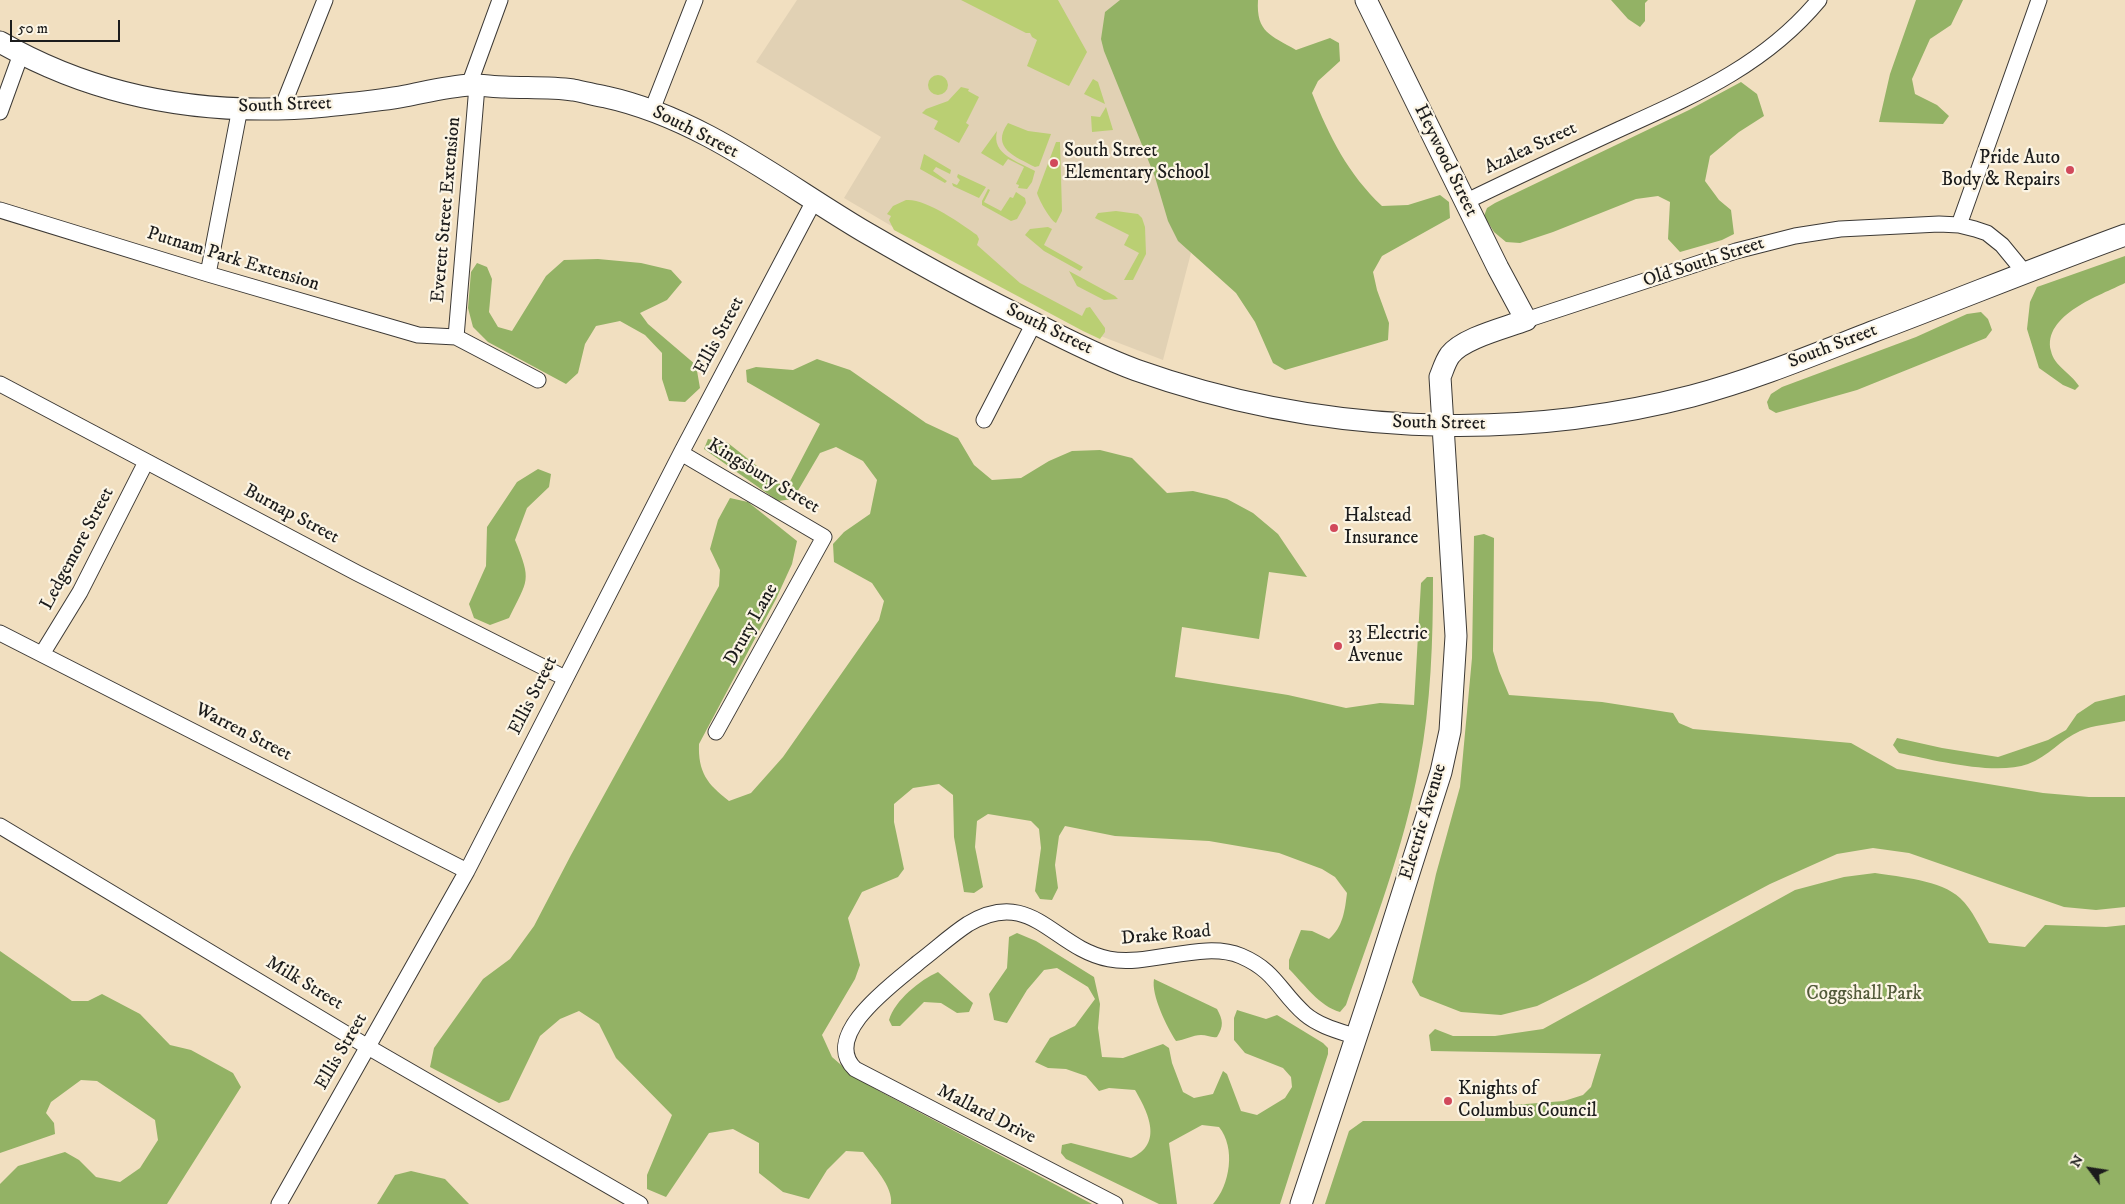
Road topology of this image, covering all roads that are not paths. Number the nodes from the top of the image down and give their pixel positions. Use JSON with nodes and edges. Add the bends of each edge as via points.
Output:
{"nodes":[{"id":1,"x":325,"y":0,"type":"edge"},
{"id":2,"x":500,"y":0,"type":"edge"},
{"id":3,"x":695,"y":0,"type":"edge"},
{"id":4,"x":1366,"y":0,"type":"edge"},
{"id":5,"x":1819,"y":0,"type":"edge"},
{"id":6,"x":2039,"y":0,"type":"edge"},
{"id":7,"x":0,"y":42,"type":"edge"},
{"id":8,"x":21,"y":54,"type":"junction"},
{"id":9,"x":473,"y":85,"type":"junction"},
{"id":10,"x":240,"y":108,"type":"junction"},
{"id":11,"x":282,"y":108,"type":"junction"},
{"id":12,"x":652,"y":110,"type":"junction"},
{"id":13,"x":0,"y":112,"type":"edge"},
{"id":14,"x":814,"y":201,"type":"junction"},
{"id":15,"x":1465,"y":202,"type":"junction"},
{"id":16,"x":0,"y":210,"type":"edge"},
{"id":17,"x":1959,"y":225,"type":"junction"},
{"id":18,"x":2125,"y":235,"type":"edge"},
{"id":19,"x":2025,"y":273,"type":"junction"},
{"id":20,"x":208,"y":274,"type":"junction"},
{"id":21,"x":1526,"y":320,"type":"junction"},
{"id":22,"x":1034,"y":323,"type":"junction"},
{"id":23,"x":456,"y":337,"type":"junction"},
{"id":24,"x":538,"y":380,"type":"dead end"},
{"id":25,"x":0,"y":384,"type":"edge"},
{"id":26,"x":984,"y":420,"type":"dead end"},
{"id":27,"x":1444,"y":426,"type":"junction"},
{"id":28,"x":681,"y":452,"type":"junction"},
{"id":29,"x":146,"y":462,"type":"junction"},
{"id":30,"x":824,"y":537,"type":"joint"},
{"id":31,"x":0,"y":633,"type":"edge"},
{"id":32,"x":42,"y":654,"type":"junction"},
{"id":33,"x":566,"y":678,"type":"junction"},
{"id":34,"x":716,"y":732,"type":"dead end"},
{"id":35,"x":0,"y":826,"type":"edge"},
{"id":36,"x":467,"y":871,"type":"junction"},
{"id":37,"x":1356,"y":1037,"type":"junction"},
{"id":38,"x":368,"y":1047,"type":"junction"},
{"id":39,"x":846,"y":1054,"type":"joint"},
{"id":40,"x":278,"y":1204,"type":"edge"},
{"id":41,"x":640,"y":1204,"type":"edge"},
{"id":42,"x":1115,"y":1204,"type":"edge"},
{"id":43,"x":1301,"y":1204,"type":"edge"}],
"edges":[{"from":1,"to":11,"type":"street"},
{"from":2,"to":9,"type":"street","name":"Everett Street Extension"},
{"from":3,"to":12,"type":"street"},
{"from":4,"to":15,"type":"main road","name":"Heywood Street"},
{"from":5,"to":15,"type":"street","name":"Azalea Street","via":[[1792,29],[1734,74],[1682,102]]},
{"from":6,"to":17,"type":"street"},
{"from":7,"to":8,"type":"main road","name":"South Street"},
{"from":8,"to":10,"type":"main road","name":"South Street","via":[[65,74],[141,97],[196,107]]},
{"from":8,"to":13,"type":"street"},
{"from":9,"to":11,"type":"main road","name":"South Street","via":[[396,98]]},
{"from":9,"to":12,"type":"main road","name":"South Street","via":[[569,90]]},
{"from":9,"to":23,"type":"street","name":"Everett Street Extension"},
{"from":10,"to":11,"type":"main road","name":"South Street"},
{"from":10,"to":20,"type":"street"},
{"from":12,"to":14,"type":"main road","name":"South Street","via":[[708,136]]},
{"from":14,"to":22,"type":"main road","name":"South Street","via":[[947,278]]},
{"from":14,"to":28,"type":"street","name":"Ellis Street"},
{"from":15,"to":21,"type":"main road","name":"Heywood Street"},
{"from":16,"to":20,"type":"street","name":"Putnam Park Extension"},
{"from":17,"to":19,"type":"street","name":"Old South Street","via":[[1987,233],[2002,245]]},
{"from":17,"to":21,"type":"street","name":"Old South Street","via":[[1890,225],[1795,236],[1736,251]]},
{"from":18,"to":19,"type":"main road","name":"South Street"},
{"from":19,"to":27,"type":"main road","name":"South Street","via":[[1793,363],[1695,395],[1653,405],[1557,419]]},
{"from":20,"to":23,"type":"street","name":"Putnam Park Extension","via":[[418,335]]},
{"from":21,"to":27,"type":"main road","name":"Old South Street","via":[[1475,339],[1450,354],[1440,377]]},
{"from":22,"to":26,"type":"street"},
{"from":22,"to":27,"type":"main road","name":"South Street","via":[[1133,369],[1200,390],[1363,422]]},
{"from":23,"to":24,"type":"street"},
{"from":25,"to":29,"type":"street","name":"Burnap Street"},
{"from":27,"to":37,"type":"main road","name":"Electric Avenue","via":[[1456,636],[1450,731],[1441,772]]},
{"from":28,"to":30,"type":"street","name":"Kingsbury Street"},
{"from":28,"to":33,"type":"street","name":"Ellis Street"},
{"from":29,"to":32,"type":"street","name":"Ledgemore Street","via":[[80,592]]},
{"from":29,"to":33,"type":"street","name":"Burnap Street"},
{"from":30,"to":34,"type":"street","name":"Drury Lane"},
{"from":31,"to":32,"type":"street","name":"Warren Street"},
{"from":32,"to":36,"type":"street","name":"Warren Street"},
{"from":33,"to":36,"type":"street","name":"Ellis Street"},
{"from":35,"to":38,"type":"street","name":"Milk Street"},
{"from":36,"to":38,"type":"street","name":"Ellis Street"},
{"from":37,"to":39,"type":"street","name":"Drake Road","via":[[1310,1018],[1268,972],[1235,954],[1218,951],[1108,959],[1075,946],[1030,916],[1011,912],[984,916],[968,924],[877,997],[850,1032]]},
{"from":37,"to":43,"type":"main road","name":"Electric Avenue"},
{"from":38,"to":40,"type":"street","name":"Ellis Street"},
{"from":38,"to":41,"type":"street","name":"Milk Street"},
{"from":39,"to":42,"type":"street","name":"Mallard Drive","via":[[850,1063],[861,1072]]}]}
